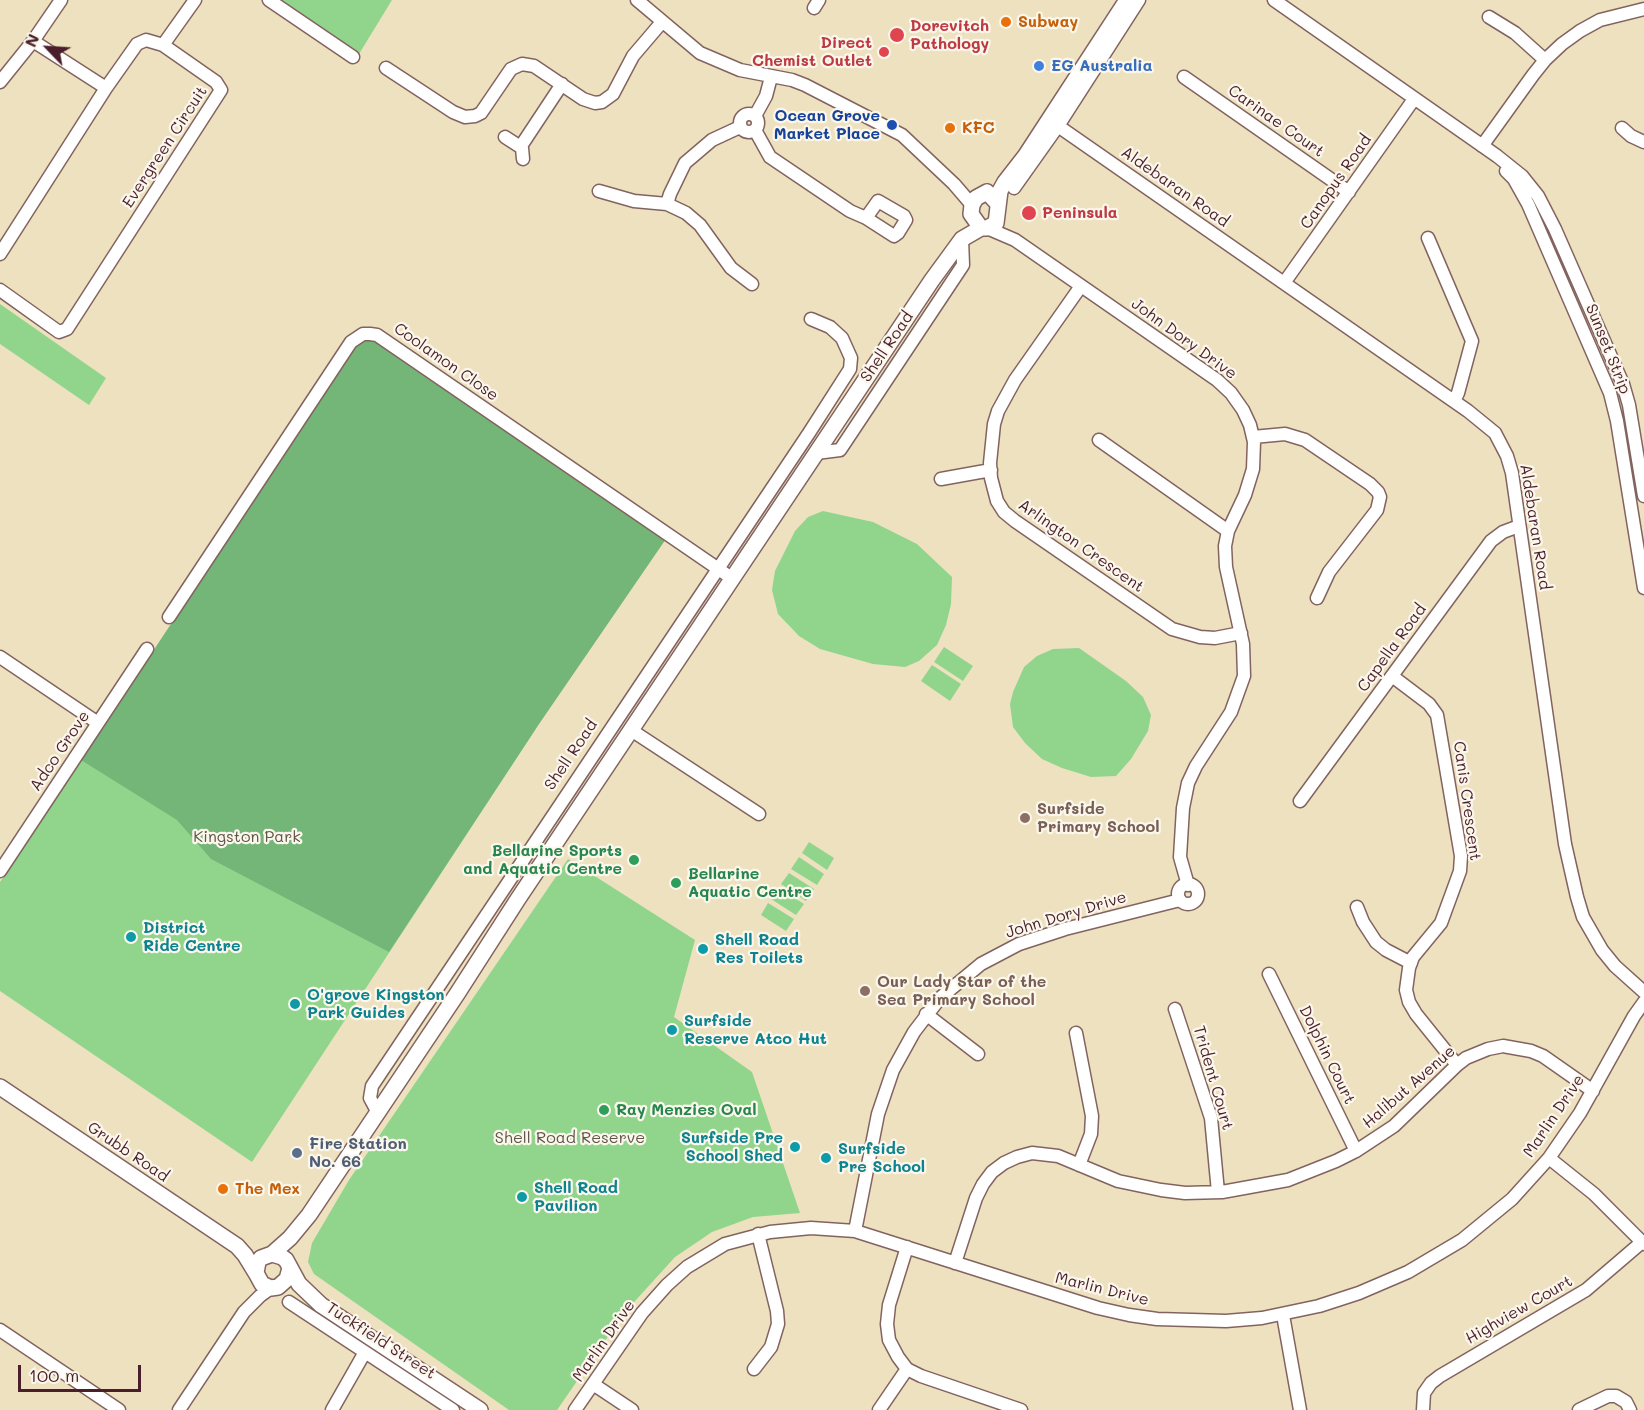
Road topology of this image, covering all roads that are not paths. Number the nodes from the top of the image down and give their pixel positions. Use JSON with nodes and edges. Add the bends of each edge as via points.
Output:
{"nodes":[{"id":1,"x":61,"y":0,"type":"edge"},
{"id":2,"x":195,"y":0,"type":"edge"},
{"id":3,"x":269,"y":0,"type":"edge"},
{"id":4,"x":637,"y":0,"type":"edge"},
{"id":5,"x":1116,"y":0,"type":"edge"},
{"id":6,"x":1127,"y":0,"type":"edge"},
{"id":7,"x":1139,"y":0,"type":"edge"},
{"id":8,"x":1275,"y":0,"type":"edge"},
{"id":9,"x":1644,"y":9,"type":"edge"},
{"id":10,"x":1488,"y":17,"type":"dead end"},
{"id":11,"x":662,"y":22,"type":"junction"},
{"id":12,"x":33,"y":41,"type":"junction"},
{"id":13,"x":1093,"y":43,"type":"junction"},
{"id":14,"x":163,"y":45,"type":"junction"},
{"id":15,"x":353,"y":57,"type":"dead end"},
{"id":16,"x":1545,"y":60,"type":"junction"},
{"id":17,"x":386,"y":68,"type":"dead end"},
{"id":18,"x":771,"y":76,"type":"junction"},
{"id":19,"x":1184,"y":77,"type":"dead end"},
{"id":20,"x":0,"y":82,"type":"edge"},
{"id":21,"x":562,"y":84,"type":"junction"},
{"id":22,"x":106,"y":88,"type":"junction"},
{"id":23,"x":1414,"y":99,"type":"junction"},
{"id":24,"x":755,"y":116,"type":"junction"},
{"id":25,"x":1058,"y":126,"type":"junction"},
{"id":26,"x":740,"y":128,"type":"junction"},
{"id":27,"x":1622,"y":128,"type":"dead end"},
{"id":28,"x":754,"y":130,"type":"junction"},
{"id":29,"x":505,"y":137,"type":"dead end"},
{"id":30,"x":1644,"y":142,"type":"edge"},
{"id":31,"x":521,"y":146,"type":"junction"},
{"id":32,"x":1482,"y":146,"type":"junction"},
{"id":33,"x":523,"y":159,"type":"dead end"},
{"id":34,"x":1014,"y":188,"type":"dead end"},
{"id":35,"x":599,"y":191,"type":"dead end"},
{"id":36,"x":1349,"y":192,"type":"junction"},
{"id":37,"x":978,"y":201,"type":"junction"},
{"id":38,"x":667,"y":204,"type":"junction"},
{"id":39,"x":998,"y":208,"type":"junction"},
{"id":40,"x":866,"y":218,"type":"dead end"},
{"id":41,"x":984,"y":228,"type":"junction"},
{"id":42,"x":1428,"y":238,"type":"dead end"},
{"id":43,"x":962,"y":239,"type":"junction"},
{"id":44,"x":1015,"y":240,"type":"junction"},
{"id":45,"x":0,"y":254,"type":"edge"},
{"id":46,"x":932,"y":280,"type":"junction"},
{"id":47,"x":1284,"y":283,"type":"junction"},
{"id":48,"x":752,"y":284,"type":"dead end"},
{"id":49,"x":1081,"y":286,"type":"junction"},
{"id":50,"x":0,"y":290,"type":"edge"},
{"id":51,"x":811,"y":319,"type":"dead end"},
{"id":52,"x":1454,"y":401,"type":"junction"},
{"id":53,"x":809,"y":433,"type":"junction"},
{"id":54,"x":1253,"y":437,"type":"junction"},
{"id":55,"x":1100,"y":440,"type":"dead end"},
{"id":56,"x":819,"y":448,"type":"junction"},
{"id":57,"x":991,"y":470,"type":"junction"},
{"id":58,"x":941,"y":479,"type":"dead end"},
{"id":59,"x":1644,"y":496,"type":"edge"},
{"id":60,"x":1520,"y":526,"type":"junction"},
{"id":61,"x":1228,"y":531,"type":"junction"},
{"id":62,"x":717,"y":569,"type":"junction"},
{"id":63,"x":733,"y":579,"type":"junction"},
{"id":64,"x":1644,"y":588,"type":"edge"},
{"id":65,"x":1317,"y":598,"type":"dead end"},
{"id":66,"x":169,"y":617,"type":"dead end"},
{"id":67,"x":1241,"y":633,"type":"junction"},
{"id":68,"x":147,"y":650,"type":"dead end"},
{"id":69,"x":0,"y":657,"type":"edge"},
{"id":70,"x":1392,"y":676,"type":"junction"},
{"id":71,"x":98,"y":723,"type":"junction"},
{"id":72,"x":632,"y":730,"type":"junction"},
{"id":73,"x":1299,"y":801,"type":"dead end"},
{"id":74,"x":759,"y":814,"type":"dead end"},
{"id":75,"x":0,"y":871,"type":"edge"},
{"id":76,"x":1357,"y":907,"type":"dead end"},
{"id":77,"x":1411,"y":963,"type":"junction"},
{"id":78,"x":1269,"y":974,"type":"dead end"},
{"id":79,"x":1644,"y":993,"type":"edge"},
{"id":80,"x":1644,"y":1002,"type":"edge"},
{"id":81,"x":1175,"y":1009,"type":"dead end"},
{"id":82,"x":926,"y":1014,"type":"junction"},
{"id":83,"x":1076,"y":1033,"type":"dead end"},
{"id":84,"x":978,"y":1054,"type":"dead end"},
{"id":85,"x":1457,"y":1065,"type":"junction"},
{"id":86,"x":0,"y":1087,"type":"edge"},
{"id":87,"x":1593,"y":1091,"type":"junction"},
{"id":88,"x":378,"y":1113,"type":"junction"},
{"id":89,"x":1356,"y":1151,"type":"junction"},
{"id":90,"x":1549,"y":1158,"type":"junction"},
{"id":91,"x":1079,"y":1165,"type":"junction"},
{"id":92,"x":1218,"y":1192,"type":"junction"},
{"id":93,"x":309,"y":1215,"type":"junction"},
{"id":94,"x":855,"y":1231,"type":"junction"},
{"id":95,"x":758,"y":1234,"type":"junction"},
{"id":96,"x":1641,"y":1237,"type":"edge"},
{"id":97,"x":237,"y":1246,"type":"junction"},
{"id":98,"x":907,"y":1247,"type":"junction"},
{"id":99,"x":269,"y":1254,"type":"junction"},
{"id":100,"x":955,"y":1263,"type":"junction"},
{"id":101,"x":289,"y":1267,"type":"junction"},
{"id":102,"x":256,"y":1275,"type":"junction"},
{"id":103,"x":275,"y":1287,"type":"junction"},
{"id":104,"x":289,"y":1302,"type":"dead end"},
{"id":105,"x":321,"y":1305,"type":"junction"},
{"id":106,"x":244,"y":1312,"type":"junction"},
{"id":107,"x":1283,"y":1315,"type":"junction"},
{"id":108,"x":0,"y":1330,"type":"edge"},
{"id":109,"x":365,"y":1352,"type":"junction"},
{"id":110,"x":754,"y":1369,"type":"dead end"},
{"id":111,"x":907,"y":1369,"type":"junction"},
{"id":112,"x":593,"y":1384,"type":"junction"},
{"id":113,"x":119,"y":1410,"type":"edge"},
{"id":114,"x":179,"y":1410,"type":"edge"},
{"id":115,"x":332,"y":1410,"type":"edge"},
{"id":116,"x":453,"y":1410,"type":"edge"},
{"id":117,"x":480,"y":1410,"type":"edge"},
{"id":118,"x":575,"y":1410,"type":"edge"},
{"id":119,"x":632,"y":1410,"type":"edge"},
{"id":120,"x":879,"y":1410,"type":"edge"},
{"id":121,"x":1022,"y":1410,"type":"edge"},
{"id":122,"x":1300,"y":1410,"type":"edge"},
{"id":123,"x":1423,"y":1410,"type":"edge"},
{"id":124,"x":1579,"y":1410,"type":"edge"},
{"id":125,"x":1630,"y":1410,"type":"edge"}],
"edges":[{"from":1,"to":12,"type":"street"},
{"from":2,"to":14,"type":"street"},
{"from":3,"to":15,"type":"street"},
{"from":4,"to":11,"type":"street"},
{"from":5,"to":13,"type":"main road","name":"Shell Road"},
{"from":6,"to":13,"type":"main road","name":"Shell Road"},
{"from":7,"to":25,"type":"street"},
{"from":8,"to":23,"type":"street","name":"Sunset Strip"},
{"from":9,"to":16,"type":"street","via":[[1600,20]]},
{"from":10,"to":16,"type":"street","via":[[1515,33]]},
{"from":11,"to":18,"type":"street","via":[[714,60]]},
{"from":11,"to":21,"type":"street","via":[[633,56],[607,99],[589,101]]},
{"from":12,"to":20,"type":"street"},
{"from":12,"to":22,"type":"street"},
{"from":13,"to":37,"type":"main road","name":"Shell Road","via":[[997,180]]},
{"from":13,"to":39,"type":"main road","name":"Shell Road","via":[[1026,155],[1005,182]]},
{"from":14,"to":22,"type":"street","via":[[146,40],[137,44]]},
{"from":14,"to":50,"type":"street","name":"Evergreen Circuit","via":[[216,82],[221,90],[67,329],[59,332]]},
{"from":16,"to":32,"type":"street"},
{"from":17,"to":21,"type":"street","via":[[465,117],[481,113],[517,65],[534,66]]},
{"from":18,"to":24,"type":"street"},
{"from":18,"to":37,"type":"street","via":[[805,85],[902,135]]},
{"from":19,"to":36,"type":"street","name":"Carinae Court"},
{"from":21,"to":31,"type":"street"},
{"from":22,"to":45,"type":"street"},
{"from":23,"to":32,"type":"street","name":"Sunset Strip"},
{"from":23,"to":36,"type":"street","name":"Canopus Road"},
{"from":24,"to":26,"type":"street","via":[[744,115]]},
{"from":24,"to":28,"type":"street","via":[[758,122]]},
{"from":25,"to":34,"type":"street"},
{"from":25,"to":47,"type":"street","name":"Aldebaran Road"},
{"from":26,"to":28,"type":"street"},
{"from":26,"to":38,"type":"street","via":[[712,140],[685,162]]},
{"from":27,"to":30,"type":"street"},
{"from":28,"to":40,"type":"street","via":[[774,160]]},
{"from":29,"to":31,"type":"street"},
{"from":31,"to":33,"type":"street"},
{"from":32,"to":59,"type":"street","name":"Sunset Strip","via":[[1522,176],[1538,196],[1555,229],[1623,384]]},
{"from":32,"to":64,"type":"street","name":"Sunset Strip","via":[[1514,178],[1528,204],[1610,393]]},
{"from":35,"to":38,"type":"street"},
{"from":36,"to":47,"type":"street","name":"Canopus Road"},
{"from":37,"to":39,"type":"main road"},
{"from":37,"to":41,"type":"main road"},
{"from":37,"to":46,"type":"main road","name":"Shell Road"},
{"from":38,"to":48,"type":"street","via":[[694,219],[731,268]]},
{"from":39,"to":41,"type":"main road","name":"Shell Road","via":[[996,223]]},
{"from":39,"to":44,"type":"street","name":"John Dory Drive"},
{"from":41,"to":43,"type":"main road","name":"Shell Road"},
{"from":41,"to":44,"type":"street","name":"John Dory Drive"},
{"from":42,"to":52,"type":"street","via":[[1472,341]]},
{"from":43,"to":46,"type":"main road","name":"Shell Road"},
{"from":43,"to":56,"type":"street","name":"Shell Road","via":[[963,265],[840,450]]},
{"from":44,"to":49,"type":"street","name":"John Dory Drive"},
{"from":46,"to":56,"type":"main road","name":"Shell Road"},
{"from":47,"to":52,"type":"street","name":"Aldebaran Road"},
{"from":49,"to":54,"type":"street","name":"John Dory Drive","via":[[1217,380],[1243,410]]},
{"from":49,"to":57,"type":"street","name":"Arlington Crescent","via":[[1005,395],[994,424]]},
{"from":51,"to":53,"type":"street","name":"Shell Road","via":[[830,327],[842,338],[851,358],[850,369]]},
{"from":52,"to":60,"type":"street","name":"Aldebaran Road","via":[[1485,423],[1502,444],[1512,473]]},
{"from":53,"to":56,"type":"street"},
{"from":53,"to":62,"type":"street","name":"Shell Road"},
{"from":54,"to":61,"type":"street","name":"John Dory Drive","via":[[1253,469]]},
{"from":54,"to":65,"type":"street","via":[[1286,434],[1305,440],[1370,484],[1380,497],[1377,510],[1329,572]]},
{"from":55,"to":61,"type":"street"},
{"from":56,"to":63,"type":"main road","name":"Shell Road"},
{"from":57,"to":58,"type":"street"},
{"from":57,"to":67,"type":"street","name":"Arlington Crescent","via":[[998,501],[1010,516],[1157,620],[1200,637]]},
{"from":60,"to":70,"type":"street","name":"Capella Road","via":[[1491,542]]},
{"from":60,"to":79,"type":"street","name":"Aldebaran Road","via":[[1565,844],[1577,897],[1583,917],[1602,950]]},
{"from":61,"to":67,"type":"street","name":"John Dory Drive","via":[[1226,567]]},
{"from":62,"to":63,"type":"street","name":"Coolamon Close"},
{"from":62,"to":66,"type":"street","name":"Coolamon Close","via":[[377,335],[363,334],[351,342]]},
{"from":62,"to":88,"type":"street","name":"Shell Road","via":[[372,1086],[369,1098]]},
{"from":63,"to":72,"type":"main road","name":"Shell Road"},
{"from":67,"to":82,"type":"street","name":"John Dory Drive","via":[[1241,688],[1188,783],[1180,857],[1188,885],[1179,891],[1180,900],[1065,929],[998,953],[962,979]]},
{"from":68,"to":71,"type":"street","name":"Adco Grove"},
{"from":69,"to":71,"type":"street"},
{"from":70,"to":73,"type":"street","name":"Capella Road"},
{"from":70,"to":77,"type":"street","name":"Canis Crescent","via":[[1429,704],[1437,715],[1461,856],[1460,871],[1441,923]]},
{"from":71,"to":75,"type":"street","name":"Adco Grove"},
{"from":72,"to":74,"type":"street"},
{"from":72,"to":88,"type":"main road","name":"Shell Road"},
{"from":76,"to":77,"type":"street","via":[[1376,942]]},
{"from":77,"to":85,"type":"street","name":"Canis Crescent","via":[[1406,990],[1409,1002]]},
{"from":78,"to":89,"type":"street","name":"Dolphin Court"},
{"from":80,"to":87,"type":"street","name":"Marlin Drive"},
{"from":81,"to":92,"type":"street","name":"Trident Court","via":[[1211,1118]]},
{"from":82,"to":84,"type":"street"},
{"from":82,"to":94,"type":"street","name":"John Dory Drive","via":[[903,1050],[885,1090]]},
{"from":83,"to":91,"type":"street","via":[[1092,1116],[1091,1134]]},
{"from":85,"to":87,"type":"street","name":"Halibut Avenue","via":[[1488,1049],[1518,1047],[1543,1056]]},
{"from":85,"to":89,"type":"street","name":"Halibut Avenue","via":[[1394,1126]]},
{"from":86,"to":97,"type":"main road","name":"Grubb Road"},
{"from":87,"to":90,"type":"street","name":"Marlin Drive"},
{"from":88,"to":93,"type":"main road","name":"Shell Road"},
{"from":89,"to":92,"type":"street","name":"Halibut Avenue","via":[[1288,1180]]},
{"from":90,"to":96,"type":"street"},
{"from":90,"to":107,"type":"street","name":"Marlin Drive","via":[[1504,1206],[1462,1240],[1426,1262],[1359,1293]]},
{"from":91,"to":92,"type":"street","name":"Halibut Avenue","via":[[1118,1181],[1153,1189]]},
{"from":91,"to":100,"type":"street","name":"Halibut Avenue","via":[[1058,1156],[1032,1153],[992,1172],[976,1198]]},
{"from":93,"to":99,"type":"main road","name":"Shell Road","via":[[290,1238]]},
{"from":93,"to":101,"type":"main road","name":"Shell Road"},
{"from":94,"to":95,"type":"street","name":"Marlin Drive","via":[[811,1228]]},
{"from":94,"to":98,"type":"street","name":"Marlin Drive"},
{"from":95,"to":110,"type":"street","via":[[778,1324],[771,1347]]},
{"from":95,"to":112,"type":"street","name":"Marlin Drive","via":[[706,1254],[667,1285],[642,1313]]},
{"from":96,"to":123,"type":"street","name":"Highview Court","via":[[1586,1290],[1431,1383],[1424,1393]]},
{"from":97,"to":99,"type":"main road","name":"Grubb Road"},
{"from":97,"to":102,"type":"main road","name":"Grubb Road"},
{"from":98,"to":100,"type":"street","name":"Marlin Drive"},
{"from":98,"to":111,"type":"street","via":[[887,1324],[889,1340]]},
{"from":99,"to":101,"type":"main road","via":[[282,1257]]},
{"from":99,"to":102,"type":"main road","via":[[258,1262]]},
{"from":100,"to":107,"type":"street","name":"Marlin Drive","via":[[1129,1315],[1226,1321]]},
{"from":101,"to":103,"type":"main road","via":[[287,1279]]},
{"from":101,"to":105,"type":"main road","name":"Tuckfield Street","via":[[299,1284]]},
{"from":102,"to":103,"type":"main road","via":[[262,1284]]},
{"from":102,"to":106,"type":"street"},
{"from":103,"to":105,"type":"main road","name":"Tuckfield Street"},
{"from":103,"to":106,"type":"street"},
{"from":104,"to":109,"type":"street","name":"Tuckfield Street"},
{"from":105,"to":117,"type":"main road","name":"Tuckfield Street"},
{"from":106,"to":114,"type":"street"},
{"from":107,"to":122,"type":"street"},
{"from":108,"to":113,"type":"street"},
{"from":109,"to":115,"type":"street"},
{"from":109,"to":116,"type":"street","name":"Tuckfield Street"},
{"from":111,"to":120,"type":"street"},
{"from":111,"to":121,"type":"street"},
{"from":112,"to":118,"type":"street","name":"Marlin Drive"},
{"from":112,"to":119,"type":"street"},
{"from":124,"to":125,"type":"street","via":[[1608,1396],[1626,1402]]}]}
